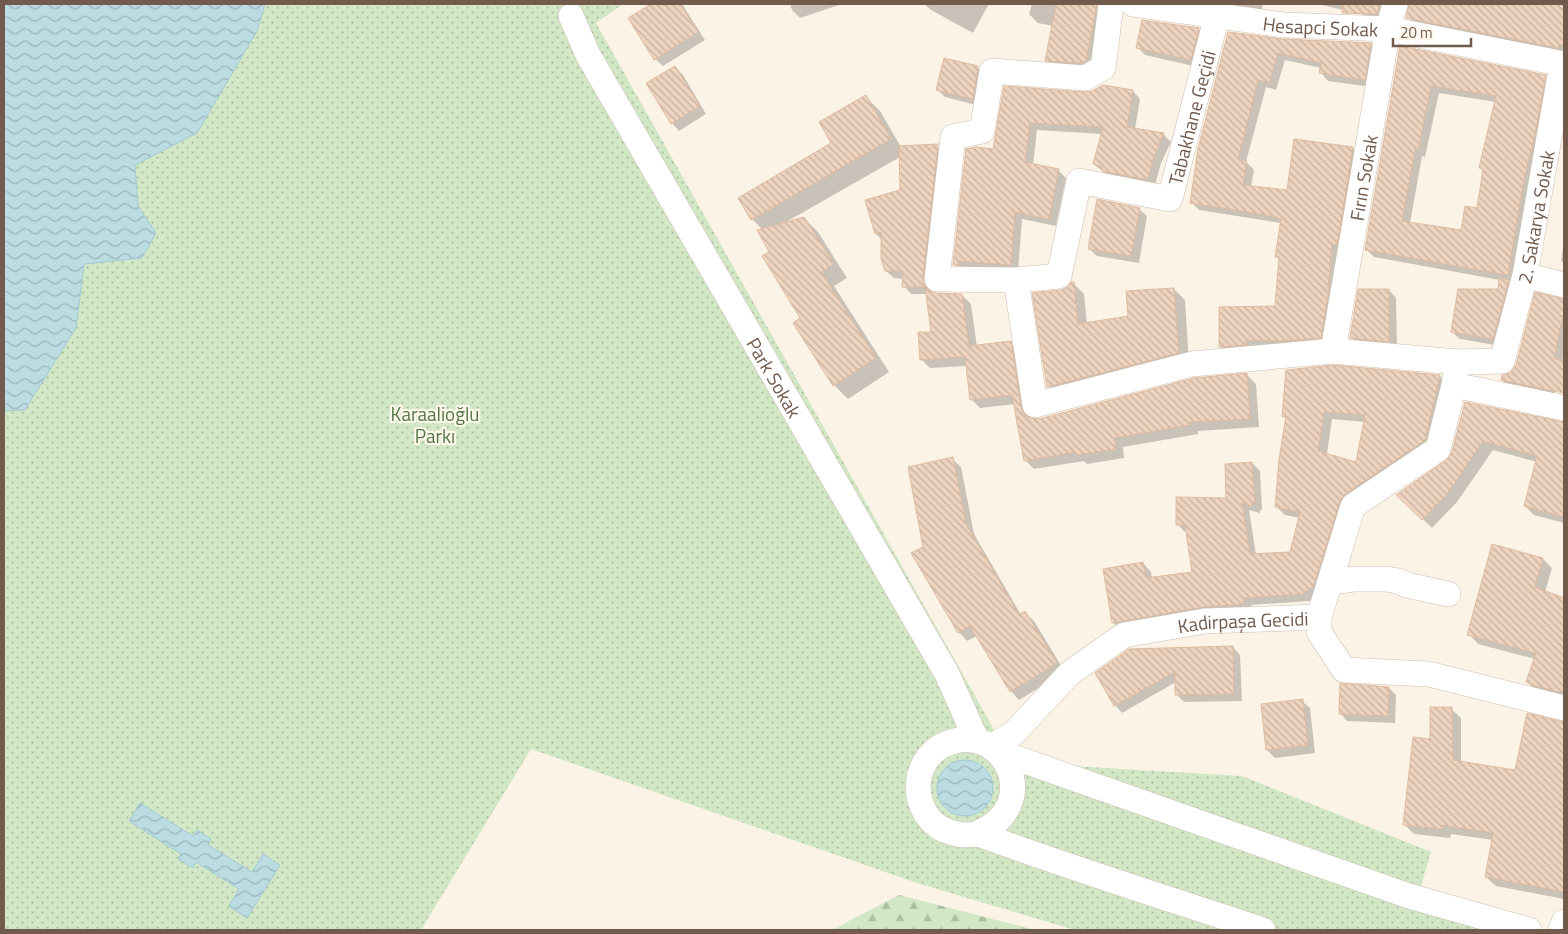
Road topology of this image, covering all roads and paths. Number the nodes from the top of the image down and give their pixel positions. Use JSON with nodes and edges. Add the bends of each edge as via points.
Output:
{"nodes":[{"id":1,"x":1111,"y":4,"type":"edge"},
{"id":2,"x":1133,"y":4,"type":"edge"},
{"id":3,"x":1394,"y":4,"type":"edge"},
{"id":4,"x":1217,"y":15,"type":"junction"},
{"id":5,"x":1286,"y":15,"type":"edge"},
{"id":6,"x":570,"y":16,"type":"dead end"},
{"id":7,"x":1388,"y":29,"type":"junction"},
{"id":8,"x":1564,"y":64,"type":"edge"},
{"id":9,"x":1564,"y":73,"type":"edge"},
{"id":10,"x":1525,"y":275,"type":"junction"},
{"id":11,"x":1016,"y":280,"type":"junction"},
{"id":12,"x":1564,"y":285,"type":"edge"},
{"id":13,"x":1333,"y":351,"type":"junction"},
{"id":14,"x":1455,"y":373,"type":"junction"},
{"id":15,"x":1564,"y":408,"type":"edge"},
{"id":16,"x":1330,"y":582,"type":"junction"},
{"id":17,"x":1448,"y":594,"type":"dead end"},
{"id":18,"x":1319,"y":617,"type":"junction"},
{"id":19,"x":1564,"y":708,"type":"edge"},
{"id":20,"x":988,"y":746,"type":"junction"},
{"id":21,"x":978,"y":834,"type":"junction"},
{"id":22,"x":1564,"y":922,"type":"edge"},
{"id":23,"x":1263,"y":930,"type":"edge"},
{"id":24,"x":1529,"y":930,"type":"edge"},
{"id":25,"x":1560,"y":930,"type":"edge"}],
"edges":[{"from":1,"to":11,"type":"street","via":[[1104,68],[1086,78],[992,71],[982,131],[953,137],[937,279]]},
{"from":2,"to":4,"type":"street","name":"Hesapci Sokak"},
{"from":3,"to":7,"type":"street","name":"Fırın Sokak"},
{"from":4,"to":5,"type":"street","name":"Hesapci Sokak"},
{"from":4,"to":11,"type":"street","name":"Tabakhane Geçidi","via":[[1170,199],[1080,181],[1059,276]]},
{"from":5,"to":7,"type":"street","name":"Hesapci Sokak"},
{"from":6,"to":20,"type":"street","name":"Park Sokak","via":[[588,55]]},
{"from":7,"to":8,"type":"street","name":"Hesapci Sokak"},
{"from":7,"to":13,"type":"street","name":"Fırın Sokak"},
{"from":9,"to":10,"type":"street","name":"2. Sakarya Sokak","via":[[1559,81]]},
{"from":10,"to":12,"type":"street"},
{"from":10,"to":14,"type":"street","name":"2. Sakarya Sokak","via":[[1502,361]]},
{"from":11,"to":13,"type":"street","via":[[1035,404],[1192,364]]},
{"from":13,"to":14,"type":"street"},
{"from":14,"to":15,"type":"street"},
{"from":14,"to":16,"type":"street","name":"Kadirpaşa Gecidi","via":[[1438,449],[1353,506]]},
{"from":16,"to":17,"type":"street","via":[[1386,579]]},
{"from":16,"to":18,"type":"street","name":"Kadirpaşa Gecidi"},
{"from":18,"to":19,"type":"street","via":[[1319,632],[1344,670],[1429,674]]},
{"from":18,"to":20,"type":"street","name":"Kadirpaşa Gecidi","via":[[1205,622],[1124,635],[1070,673],[1014,732]]},
{"from":20,"to":21,"type":"street","via":[[1006,763],[1011,774],[1012,799],[1000,820]]},
{"from":20,"to":21,"type":"street","via":[[964,739],[941,746],[924,764],[917,788],[924,812],[942,829],[954,834]]},
{"from":20,"to":24,"type":"street","via":[[1409,896]]},
{"from":21,"to":23,"type":"street"},
{"from":22,"to":25,"type":"street"}]}
